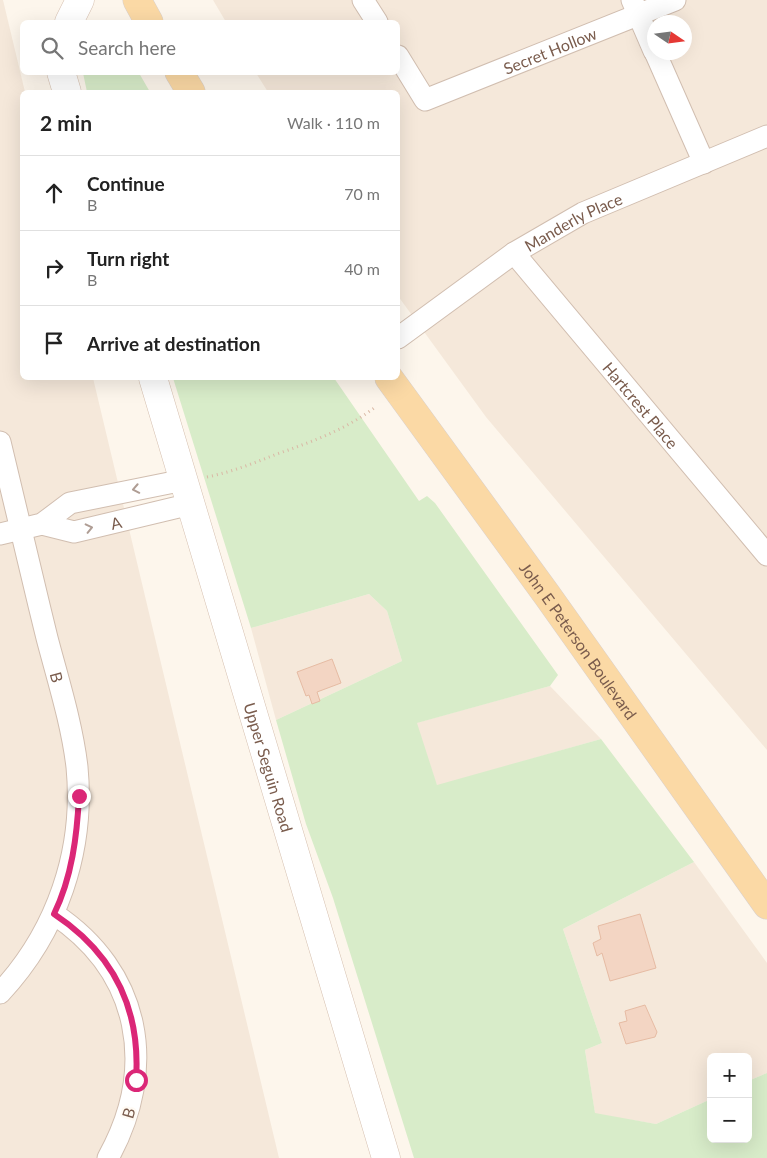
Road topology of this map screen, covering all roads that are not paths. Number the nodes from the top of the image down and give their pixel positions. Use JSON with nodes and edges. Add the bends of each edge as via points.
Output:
{"nodes":[{"id":1,"x":80,"y":0,"type":"edge"},
{"id":2,"x":137,"y":0,"type":"edge"},
{"id":3,"x":363,"y":0,"type":"edge"},
{"id":4,"x":675,"y":0,"type":"edge"},
{"id":5,"x":636,"y":8,"type":"edge"},
{"id":6,"x":70,"y":20,"type":"edge"},
{"id":7,"x":149,"y":20,"type":"edge"},
{"id":8,"x":376,"y":20,"type":"edge"},
{"id":9,"x":647,"y":33,"type":"edge"},
{"id":10,"x":400,"y":59,"type":"edge"},
{"id":11,"x":659,"y":60,"type":"edge"},
{"id":12,"x":62,"y":75,"type":"edge"},
{"id":13,"x":181,"y":75,"type":"edge"},
{"id":14,"x":66,"y":90,"type":"edge"},
{"id":15,"x":190,"y":90,"type":"edge"},
{"id":16,"x":767,"y":136,"type":"edge"},
{"id":17,"x":704,"y":162,"type":"junction"},
{"id":18,"x":514,"y":253,"type":"junction"},
{"id":19,"x":400,"y":337,"type":"edge"},
{"id":20,"x":154,"y":380,"type":"edge"},
{"id":21,"x":390,"y":380,"type":"edge"},
{"id":22,"x":0,"y":442,"type":"edge"},
{"id":23,"x":188,"y":492,"type":"junction"},
{"id":24,"x":42,"y":524,"type":"junction"},
{"id":25,"x":21,"y":529,"type":"junction"},
{"id":26,"x":0,"y":534,"type":"edge"},
{"id":27,"x":767,"y":555,"type":"edge"},
{"id":28,"x":767,"y":905,"type":"edge"},
{"id":29,"x":54,"y":914,"type":"junction"},
{"id":30,"x":0,"y":993,"type":"edge"},
{"id":31,"x":108,"y":1158,"type":"edge"},
{"id":32,"x":386,"y":1158,"type":"edge"}],
"edges":[{"from":1,"to":6,"type":"street"},
{"from":2,"to":7,"type":"main road"},
{"from":3,"to":8,"type":"street"},
{"from":4,"to":5,"type":"street","name":"Secret Hollow"},
{"from":5,"to":9,"type":"street"},
{"from":5,"to":10,"type":"street","name":"Secret Hollow","via":[[425,100]]},
{"from":11,"to":17,"type":"street"},
{"from":12,"to":14,"type":"street"},
{"from":13,"to":15,"type":"main road"},
{"from":16,"to":17,"type":"street","name":"Manderly Place"},
{"from":17,"to":18,"type":"street","name":"Manderly Place","via":[[583,214]]},
{"from":18,"to":19,"type":"street","name":"Manderly Place"},
{"from":18,"to":27,"type":"street","name":"Hartcrest Place"},
{"from":20,"to":23,"type":"street","name":"Upper Seguin Road"},
{"from":21,"to":28,"type":"main road","name":"John E Peterson Boulevard"},
{"from":22,"to":25,"type":"street","name":"B"},
{"from":24,"to":23,"type":"street","name":"A","one_way":true,"via":[[74,532]]},
{"from":23,"to":24,"type":"street","name":"A","one_way":true,"via":[[70,502]]},
{"from":23,"to":32,"type":"street","name":"Upper Seguin Road"},
{"from":24,"to":25,"type":"street","name":"A"},
{"from":25,"to":26,"type":"street","name":"A"},
{"from":25,"to":29,"type":"street","name":"B","via":[[77,766],[78,825],[74,854]]},
{"from":29,"to":30,"type":"street","name":"B","via":[[29,958]]},
{"from":29,"to":31,"type":"street","name":"B","via":[[95,948],[115,976],[129,1008],[136,1043],[136,1080],[126,1121]]}]}
